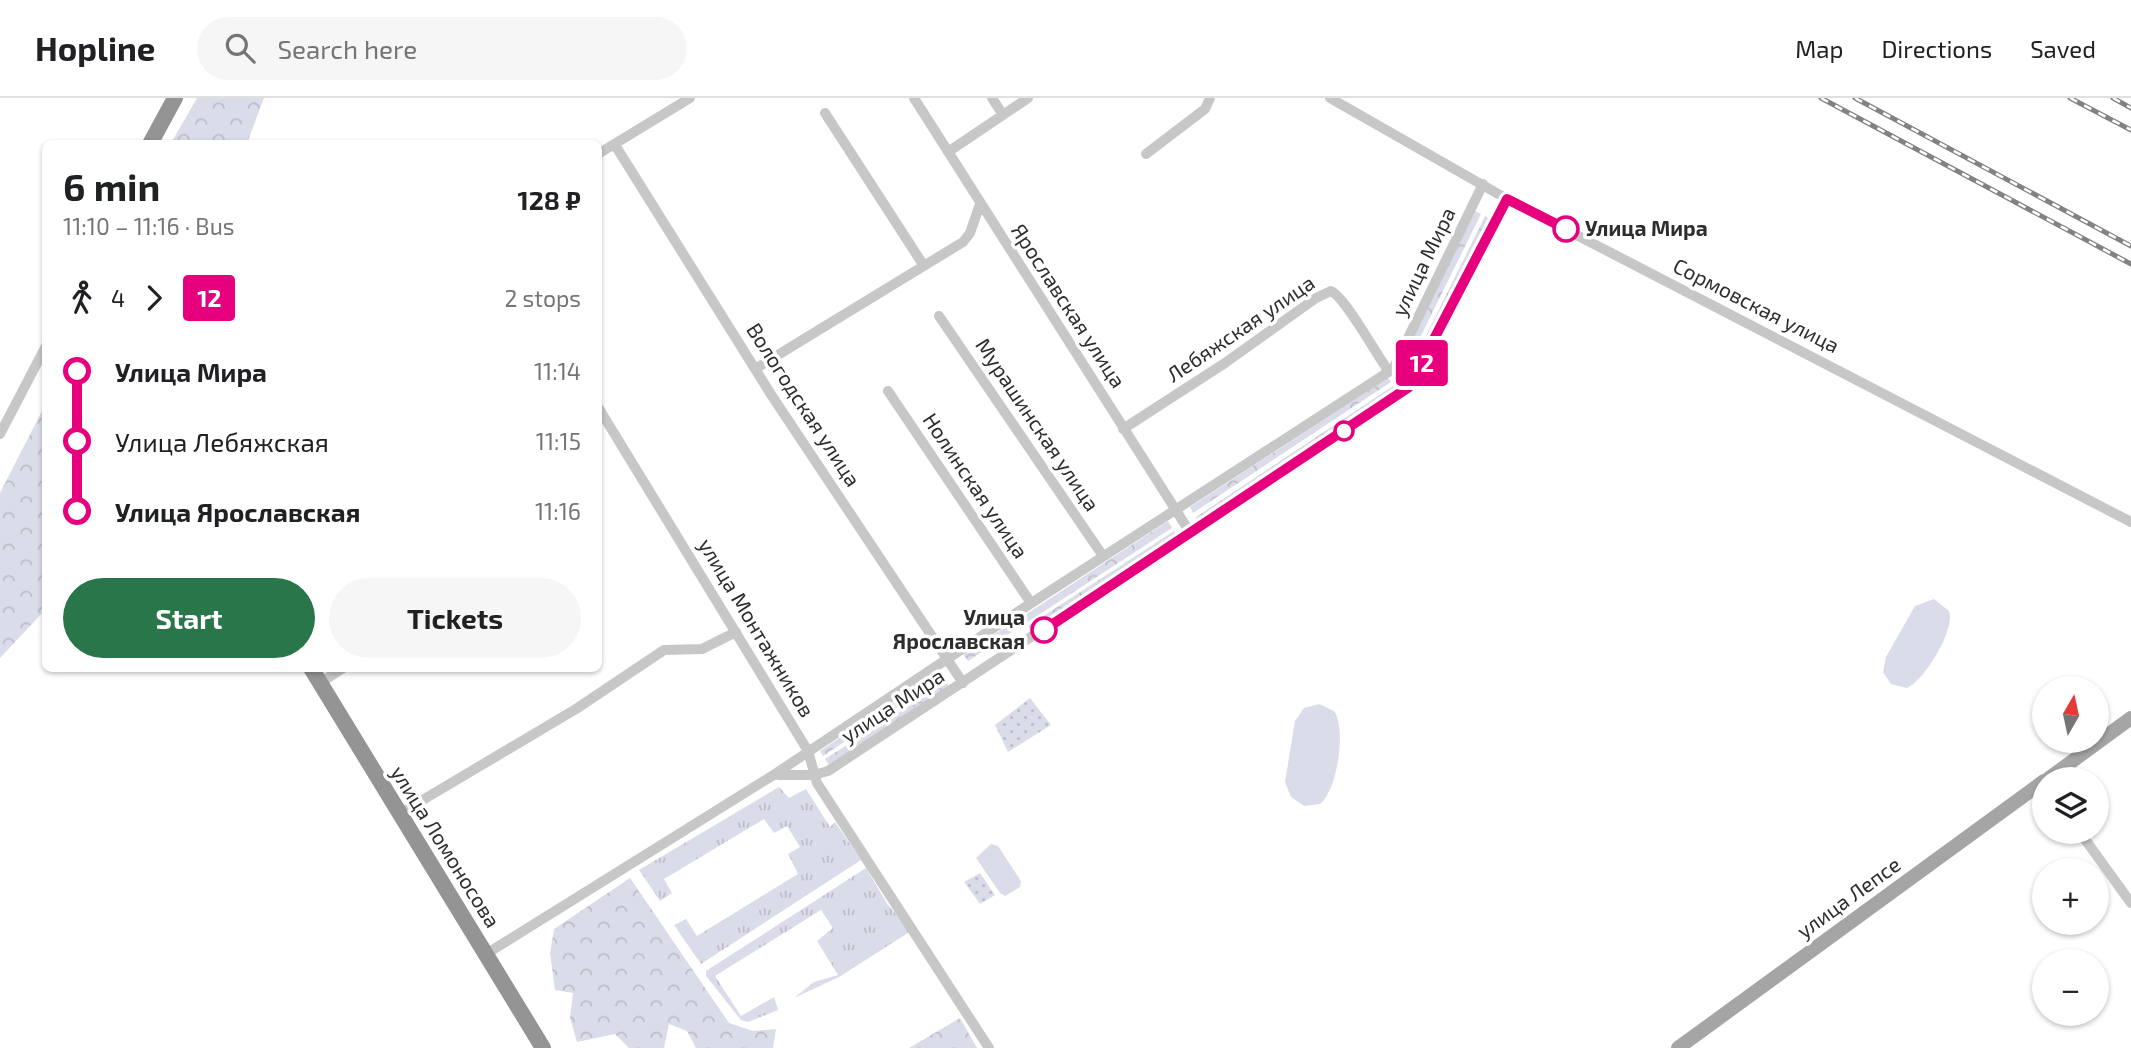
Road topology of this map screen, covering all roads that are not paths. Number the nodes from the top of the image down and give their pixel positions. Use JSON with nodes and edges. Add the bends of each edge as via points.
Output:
{"nodes":[{"id":1,"x":175,"y":98,"type":"edge"},
{"id":2,"x":690,"y":98,"type":"edge"},
{"id":3,"x":914,"y":98,"type":"edge"},
{"id":4,"x":992,"y":98,"type":"edge"},
{"id":5,"x":1028,"y":98,"type":"edge"},
{"id":6,"x":1210,"y":98,"type":"edge"},
{"id":7,"x":1330,"y":98,"type":"edge"},
{"id":8,"x":825,"y":113,"type":"dead end"},
{"id":9,"x":1003,"y":115,"type":"junction"},
{"id":10,"x":151,"y":140,"type":"edge"},
{"id":11,"x":615,"y":145,"type":"junction"},
{"id":12,"x":602,"y":152,"type":"edge"},
{"id":13,"x":948,"y":152,"type":"junction"},
{"id":14,"x":1146,"y":153,"type":"dead end"},
{"id":15,"x":1483,"y":184,"type":"junction"},
{"id":16,"x":1507,"y":199,"type":"junction"},
{"id":17,"x":980,"y":204,"type":"junction"},
{"id":18,"x":924,"y":266,"type":"junction"},
{"id":19,"x":939,"y":316,"type":"dead end"},
{"id":20,"x":42,"y":354,"type":"edge"},
{"id":21,"x":755,"y":369,"type":"junction"},
{"id":22,"x":1389,"y":372,"type":"junction"},
{"id":23,"x":888,"y":391,"type":"dead end"},
{"id":24,"x":602,"y":414,"type":"edge"},
{"id":25,"x":1124,"y":429,"type":"junction"},
{"id":26,"x":0,"y":434,"type":"edge"},
{"id":27,"x":1175,"y":510,"type":"junction"},
{"id":28,"x":2131,"y":522,"type":"edge"},
{"id":29,"x":1191,"y":534,"type":"junction"},
{"id":30,"x":1103,"y":556,"type":"junction"},
{"id":31,"x":1031,"y":603,"type":"junction"},
{"id":32,"x":736,"y":632,"type":"junction"},
{"id":33,"x":946,"y":659,"type":"junction"},
{"id":34,"x":316,"y":676,"type":"edge"},
{"id":35,"x":963,"y":683,"type":"junction"},
{"id":36,"x":2131,"y":718,"type":"edge"},
{"id":37,"x":808,"y":751,"type":"junction"},
{"id":38,"x":2064,"y":767,"type":"edge"},
{"id":39,"x":814,"y":775,"type":"junction"},
{"id":40,"x":772,"y":776,"type":"junction"},
{"id":41,"x":2032,"y":790,"type":"edge"},
{"id":42,"x":400,"y":814,"type":"junction"},
{"id":43,"x":2088,"y":844,"type":"edge"},
{"id":44,"x":2131,"y":903,"type":"edge"},
{"id":45,"x":486,"y":954,"type":"junction"},
{"id":46,"x":543,"y":1048,"type":"edge"},
{"id":47,"x":989,"y":1048,"type":"edge"},
{"id":48,"x":1678,"y":1048,"type":"edge"}],
"edges":[{"from":1,"to":10,"type":"highway"},
{"from":2,"to":11,"type":"street"},
{"from":3,"to":13,"type":"street","name":"Ярославская улица"},
{"from":4,"to":9,"type":"street"},
{"from":5,"to":9,"type":"street"},
{"from":6,"to":14,"type":"street","via":[[1205,108]]},
{"from":7,"to":15,"type":"street","name":"Сормовская улица"},
{"from":8,"to":18,"type":"street"},
{"from":9,"to":13,"type":"street"},
{"from":11,"to":12,"type":"street"},
{"from":11,"to":21,"type":"street","name":"Вологодская улица"},
{"from":13,"to":17,"type":"street","name":"Ярославская улица"},
{"from":15,"to":16,"type":"street","name":"Сормовская улица"},
{"from":15,"to":22,"type":"street","name":"улица Мира"},
{"from":16,"to":28,"type":"street","name":"Сормовская улица"},
{"from":16,"to":29,"type":"street","name":"улица Мира","via":[[1409,387]]},
{"from":17,"to":18,"type":"street","via":[[963,242]]},
{"from":17,"to":25,"type":"street","name":"Ярославская улица"},
{"from":18,"to":21,"type":"street"},
{"from":19,"to":30,"type":"street","name":"Мурашинская улица"},
{"from":20,"to":26,"type":"street"},
{"from":21,"to":33,"type":"street","name":"Вологодская улица"},
{"from":22,"to":25,"type":"street","name":"Лебяжская улица","via":[[1340,295],[1331,291]]},
{"from":22,"to":27,"type":"street","name":"улица Мира"},
{"from":23,"to":31,"type":"street","name":"Нолинская улица"},
{"from":24,"to":32,"type":"street","name":"улица Монтажников"},
{"from":25,"to":27,"type":"street","name":"Ярославская улица"},
{"from":27,"to":29,"type":"street","name":"Ярославская улица"},
{"from":27,"to":30,"type":"street","name":"улица Мира"},
{"from":29,"to":35,"type":"street","name":"улица Мира"},
{"from":30,"to":31,"type":"street","name":"улица Мира"},
{"from":31,"to":33,"type":"street","name":"улица Мира"},
{"from":32,"to":37,"type":"street","name":"улица Монтажников"},
{"from":32,"to":42,"type":"street","via":[[702,649],[664,650],[576,709]]},
{"from":33,"to":35,"type":"street","name":"Вологодская улица"},
{"from":33,"to":37,"type":"street","name":"улица Мира"},
{"from":34,"to":42,"type":"highway","name":"улица Ломоносова"},
{"from":35,"to":39,"type":"street","name":"улица Мира","via":[[828,771]]},
{"from":36,"to":38,"type":"main road","name":"улица Лепсе"},
{"from":37,"to":39,"type":"street","name":"улица Монтажников"},
{"from":37,"to":40,"type":"street","name":"улица Мира"},
{"from":39,"to":40,"type":"street","name":"улица Мира"},
{"from":39,"to":47,"type":"street","name":"улица Монтажников"},
{"from":40,"to":45,"type":"street","name":"улица Мира"},
{"from":41,"to":48,"type":"main road","name":"улица Лепсе"},
{"from":42,"to":45,"type":"highway","name":"улица Ломоносова"},
{"from":43,"to":44,"type":"street"},
{"from":45,"to":46,"type":"highway","name":"улица Ломоносова"}]}
